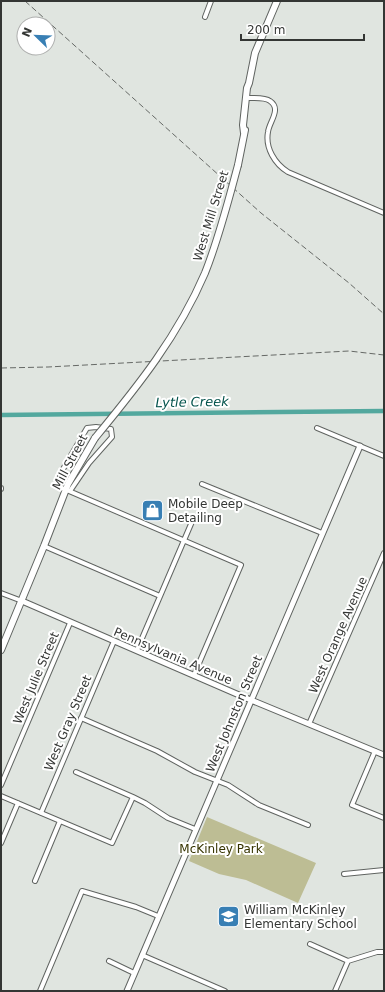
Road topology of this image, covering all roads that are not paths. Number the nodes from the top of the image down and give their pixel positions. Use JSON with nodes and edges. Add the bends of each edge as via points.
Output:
{"nodes":[{"id":1,"x":212,"y":1,"type":"edge"},
{"id":2,"x":277,"y":1,"type":"edge"},
{"id":3,"x":205,"y":17,"type":"dead end"},
{"id":4,"x":249,"y":83,"type":"junction"},
{"id":5,"x":249,"y":98,"type":"junction"},
{"id":6,"x":244,"y":133,"type":"junction"},
{"id":7,"x":384,"y":213,"type":"edge"},
{"id":8,"x":190,"y":303,"type":"joint"},
{"id":9,"x":317,"y":428,"type":"dead end"},
{"id":10,"x":360,"y":446,"type":"junction"},
{"id":11,"x":384,"y":456,"type":"edge"},
{"id":12,"x":202,"y":484,"type":"dead end"},
{"id":13,"x":68,"y":490,"type":"junction"},
{"id":14,"x":194,"y":517,"type":"dead end"},
{"id":15,"x":322,"y":533,"type":"junction"},
{"id":16,"x":184,"y":540,"type":"junction"},
{"id":17,"x":44,"y":546,"type":"junction"},
{"id":18,"x":384,"y":553,"type":"edge"},
{"id":19,"x":1,"y":593,"type":"edge"},
{"id":20,"x":160,"y":596,"type":"junction"},
{"id":21,"x":22,"y":601,"type":"junction"},
{"id":22,"x":70,"y":622,"type":"junction"},
{"id":23,"x":114,"y":641,"type":"junction"},
{"id":24,"x":1,"y":650,"type":"edge"},
{"id":25,"x":137,"y":650,"type":"junction"},
{"id":26,"x":194,"y":675,"type":"junction"},
{"id":27,"x":251,"y":700,"type":"junction"},
{"id":28,"x":81,"y":718,"type":"junction"},
{"id":29,"x":309,"y":724,"type":"junction"},
{"id":30,"x":375,"y":751,"type":"junction"},
{"id":31,"x":384,"y":755,"type":"edge"},
{"id":32,"x":76,"y":772,"type":"dead end"},
{"id":33,"x":216,"y":781,"type":"junction"},
{"id":34,"x":1,"y":784,"type":"edge"},
{"id":35,"x":1,"y":796,"type":"edge"},
{"id":36,"x":133,"y":797,"type":"junction"},
{"id":37,"x":18,"y":803,"type":"junction"},
{"id":38,"x":42,"y":813,"type":"junction"},
{"id":39,"x":384,"y":818,"type":"edge"},
{"id":40,"x":60,"y":821,"type":"junction"},
{"id":41,"x":308,"y":825,"type":"dead end"},
{"id":42,"x":195,"y":829,"type":"junction"},
{"id":43,"x":1,"y":843,"type":"edge"},
{"id":44,"x":384,"y":870,"type":"edge"},
{"id":45,"x":344,"y":874,"type":"dead end"},
{"id":46,"x":35,"y":881,"type":"dead end"},
{"id":47,"x":158,"y":916,"type":"junction"},
{"id":48,"x":310,"y":944,"type":"dead end"},
{"id":49,"x":384,"y":952,"type":"edge"},
{"id":50,"x":142,"y":955,"type":"junction"},
{"id":51,"x":109,"y":961,"type":"dead end"},
{"id":52,"x":348,"y":961,"type":"junction"},
{"id":53,"x":134,"y":973,"type":"junction"},
{"id":54,"x":40,"y":991,"type":"edge"},
{"id":55,"x":127,"y":991,"type":"edge"},
{"id":56,"x":225,"y":991,"type":"edge"},
{"id":57,"x":335,"y":991,"type":"edge"}],
"edges":[{"from":1,"to":3,"type":"street"},
{"from":2,"to":4,"type":"main road","name":"West Mill Street","via":[[256,50]]},
{"from":4,"to":5,"type":"main road","name":"West Mill Street"},
{"from":4,"to":6,"type":"main road","name":"West Mill Street"},
{"from":5,"to":6,"type":"main road","name":"West Mill Street"},
{"from":5,"to":7,"type":"street","via":[[266,99],[272,102],[275,108],[268,132],[268,143],[275,161],[281,168]]},
{"from":6,"to":8,"type":"main road","name":"West Mill Street","bridge":true,"via":[[238,165],[216,243]]},
{"from":8,"to":13,"type":"main road","name":"Mill Street","bridge":true,"via":[[156,362],[95,438]]},
{"from":9,"to":10,"type":"street"},
{"from":10,"to":11,"type":"street"},
{"from":10,"to":15,"type":"street","name":"West Johnston Street"},
{"from":12,"to":15,"type":"street"},
{"from":13,"to":13,"type":"street","via":[[60,486],[57,479],[87,428],[110,429],[112,437]]},
{"from":13,"to":16,"type":"street"},
{"from":13,"to":17,"type":"main road","name":"Mill Street"},
{"from":14,"to":16,"type":"street"},
{"from":15,"to":27,"type":"street","name":"West Johnston Street"},
{"from":16,"to":20,"type":"street"},
{"from":16,"to":26,"type":"street","via":[[241,565]]},
{"from":17,"to":20,"type":"street"},
{"from":17,"to":21,"type":"main road","name":"Mill Street"},
{"from":18,"to":29,"type":"street","name":"West Orange Avenue"},
{"from":19,"to":21,"type":"street"},
{"from":20,"to":25,"type":"street"},
{"from":21,"to":22,"type":"street","name":"Pennsylvania Avenue"},
{"from":21,"to":24,"type":"main road","name":"Mill Street"},
{"from":22,"to":23,"type":"street","name":"Pennsylvania Avenue"},
{"from":22,"to":34,"type":"street","name":"West Julie Street"},
{"from":23,"to":25,"type":"street","name":"Pennsylvania Avenue"},
{"from":23,"to":28,"type":"street","name":"West Gray Street"},
{"from":25,"to":26,"type":"street","name":"Pennsylvania Avenue"},
{"from":26,"to":27,"type":"street","name":"Pennsylvania Avenue"},
{"from":27,"to":29,"type":"street","name":"Pennsylvania Avenue"},
{"from":27,"to":33,"type":"street","name":"West Johnston Street"},
{"from":28,"to":33,"type":"street","via":[[157,751]]},
{"from":28,"to":38,"type":"street","name":"West Gray Street"},
{"from":29,"to":30,"type":"street","name":"Pennsylvania Avenue"},
{"from":30,"to":31,"type":"street","name":"Pennsylvania Avenue"},
{"from":30,"to":39,"type":"street","via":[[352,805]]},
{"from":32,"to":36,"type":"street"},
{"from":33,"to":41,"type":"street","via":[[235,789],[259,805]]},
{"from":33,"to":42,"type":"street","name":"West Johnston Street"},
{"from":35,"to":37,"type":"street"},
{"from":36,"to":40,"type":"street","via":[[112,843]]},
{"from":36,"to":42,"type":"street","via":[[168,818]]},
{"from":37,"to":38,"type":"street"},
{"from":37,"to":43,"type":"street"},
{"from":38,"to":40,"type":"street"},
{"from":40,"to":46,"type":"street"},
{"from":42,"to":47,"type":"street","name":"West Johnston Street"},
{"from":44,"to":45,"type":"street"},
{"from":47,"to":50,"type":"street","name":"West Johnston Street"},
{"from":47,"to":54,"type":"street","via":[[82,892]]},
{"from":48,"to":52,"type":"street"},
{"from":49,"to":52,"type":"street"},
{"from":50,"to":53,"type":"street","name":"West Johnston Street"},
{"from":50,"to":56,"type":"street"},
{"from":51,"to":53,"type":"street"},
{"from":52,"to":57,"type":"street"},
{"from":53,"to":55,"type":"street","name":"West Johnston Street"}]}
